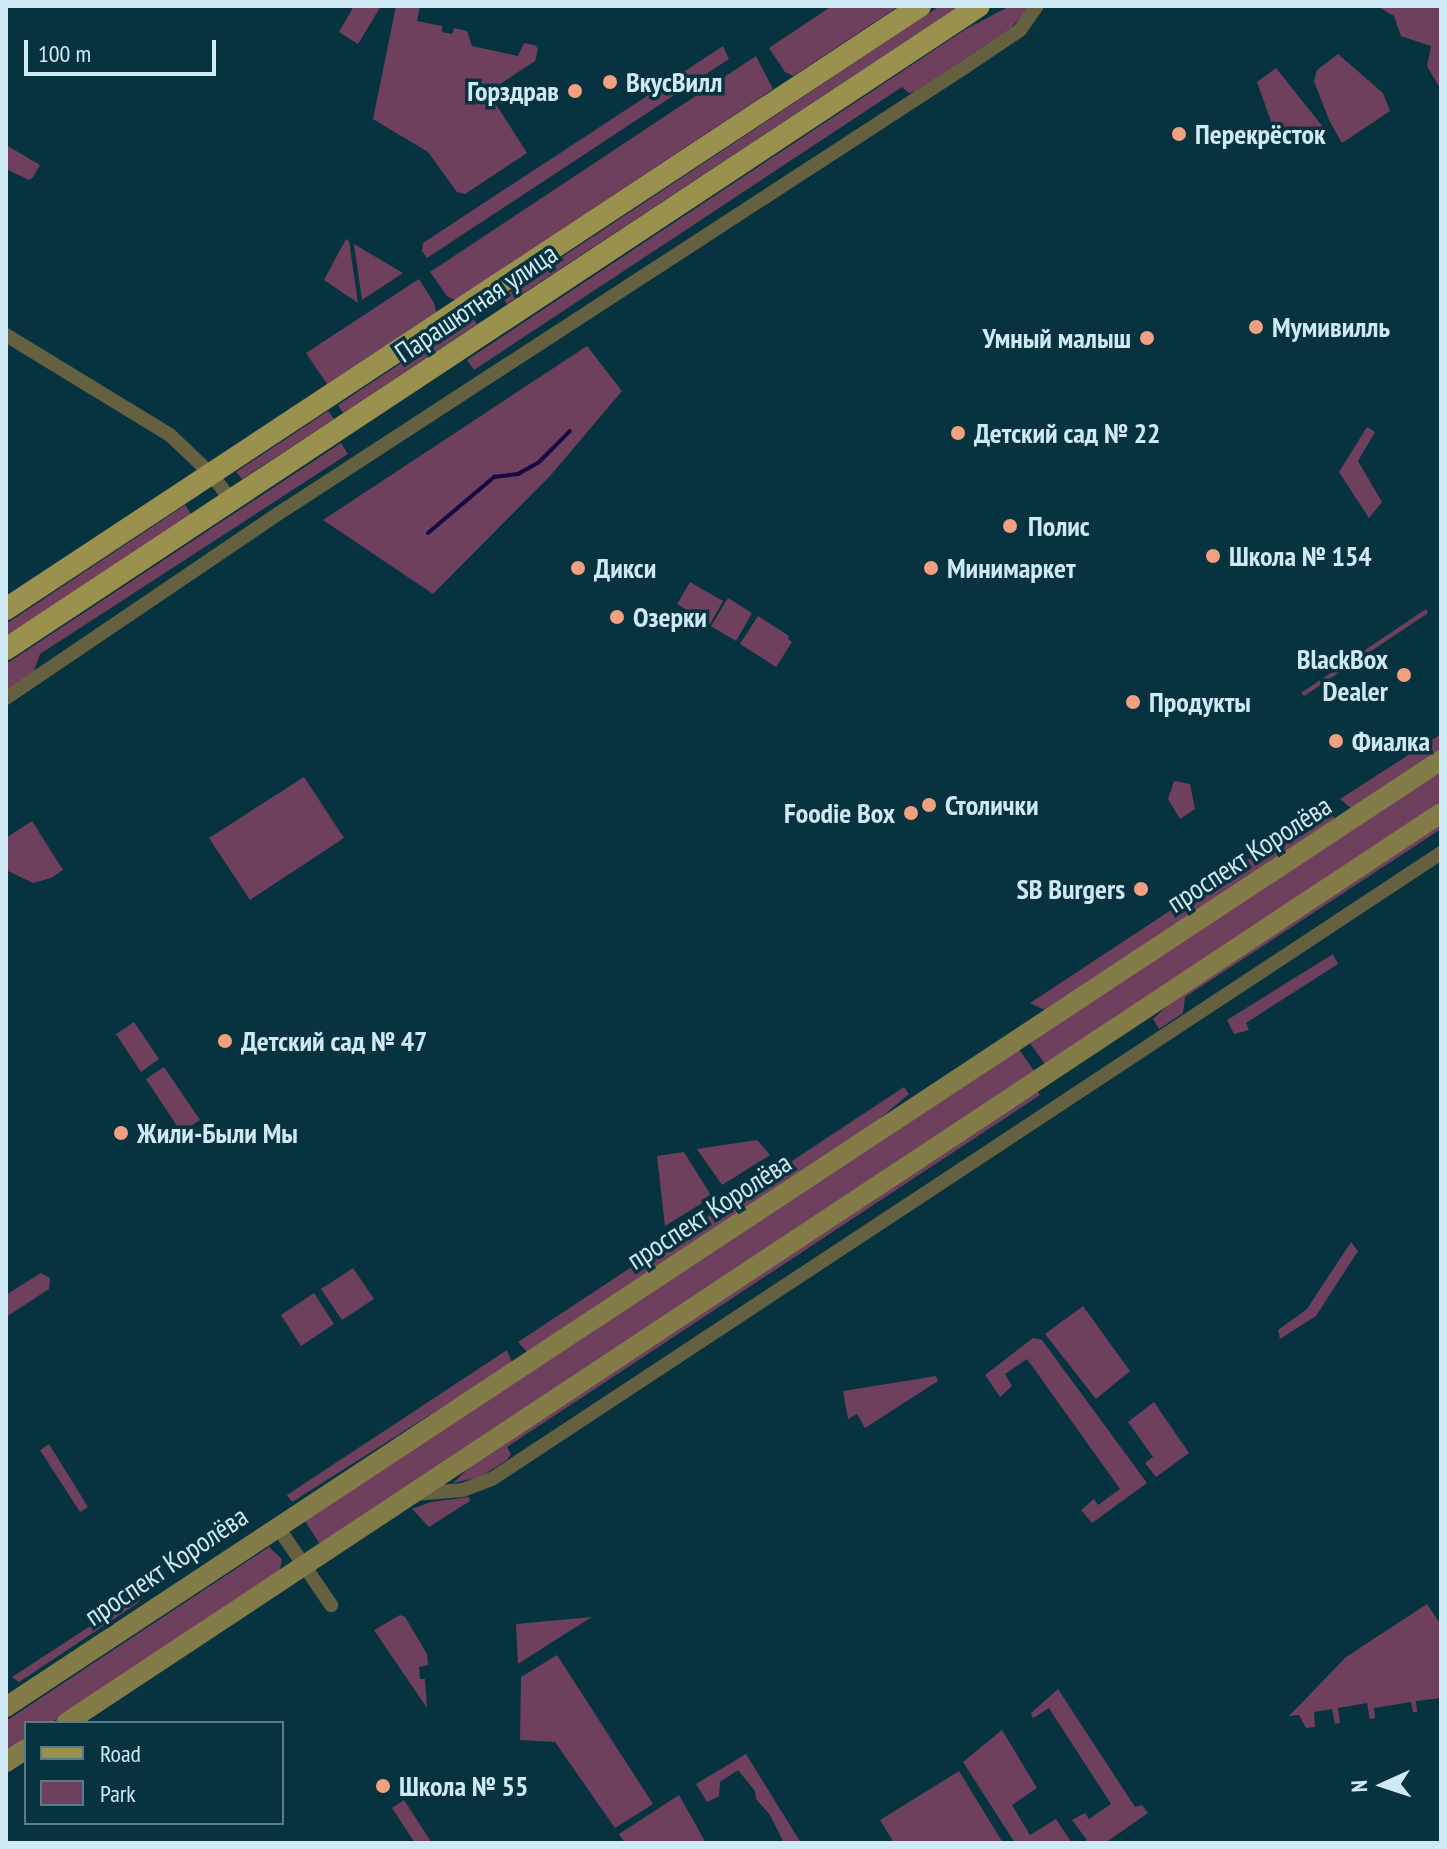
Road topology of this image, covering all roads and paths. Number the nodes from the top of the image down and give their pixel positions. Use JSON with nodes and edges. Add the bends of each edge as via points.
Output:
{"nodes":[{"id":1,"x":920,"y":6,"type":"edge"},
{"id":2,"x":979,"y":6,"type":"edge"},
{"id":3,"x":1037,"y":6,"type":"edge"},
{"id":4,"x":487,"y":292,"type":"junction"},
{"id":5,"x":506,"y":319,"type":"junction"},
{"id":6,"x":6,"y":335,"type":"edge"},
{"id":7,"x":212,"y":475,"type":"junction"},
{"id":8,"x":231,"y":500,"type":"junction"},
{"id":9,"x":11,"y":602,"type":"edge"},
{"id":10,"x":6,"y":649,"type":"edge"},
{"id":11,"x":6,"y":698,"type":"edge"},
{"id":12,"x":1441,"y":760,"type":"edge"},
{"id":13,"x":1441,"y":813,"type":"edge"},
{"id":14,"x":1441,"y":853,"type":"edge"},
{"id":15,"x":413,"y":1494,"type":"junction"},
{"id":16,"x":277,"y":1526,"type":"junction"},
{"id":17,"x":305,"y":1566,"type":"junction"},
{"id":18,"x":331,"y":1605,"type":"dead end"},
{"id":19,"x":6,"y":1707,"type":"edge"},
{"id":20,"x":69,"y":1721,"type":"edge"},
{"id":21,"x":24,"y":1750,"type":"edge"},
{"id":22,"x":6,"y":1762,"type":"edge"}],
"edges":[{"from":1,"to":4,"type":"main road","name":"Парашютная улица"},
{"from":2,"to":5,"type":"main road","name":"Парашютная улица"},
{"from":3,"to":11,"type":"street","via":[[1020,30],[965,67],[287,508]]},
{"from":4,"to":5,"type":"main road","via":[[486,312]]},
{"from":4,"to":7,"type":"main road","name":"Парашютная улица"},
{"from":5,"to":8,"type":"main road","name":"Парашютная улица"},
{"from":6,"to":7,"type":"street","via":[[170,435]]},
{"from":7,"to":8,"type":"street"},
{"from":7,"to":9,"type":"main road","name":"Парашютная улица"},
{"from":8,"to":10,"type":"main road","name":"Парашютная улица"},
{"from":12,"to":16,"type":"street","name":"проспект Королёва"},
{"from":13,"to":15,"type":"street"},
{"from":14,"to":15,"type":"street","via":[[492,1479],[463,1490]]},
{"from":15,"to":17,"type":"street"},
{"from":16,"to":17,"type":"street"},
{"from":16,"to":19,"type":"street","name":"проспект Королёва"},
{"from":17,"to":18,"type":"street"},
{"from":17,"to":20,"type":"street"},
{"from":21,"to":22,"type":"street"}]}
